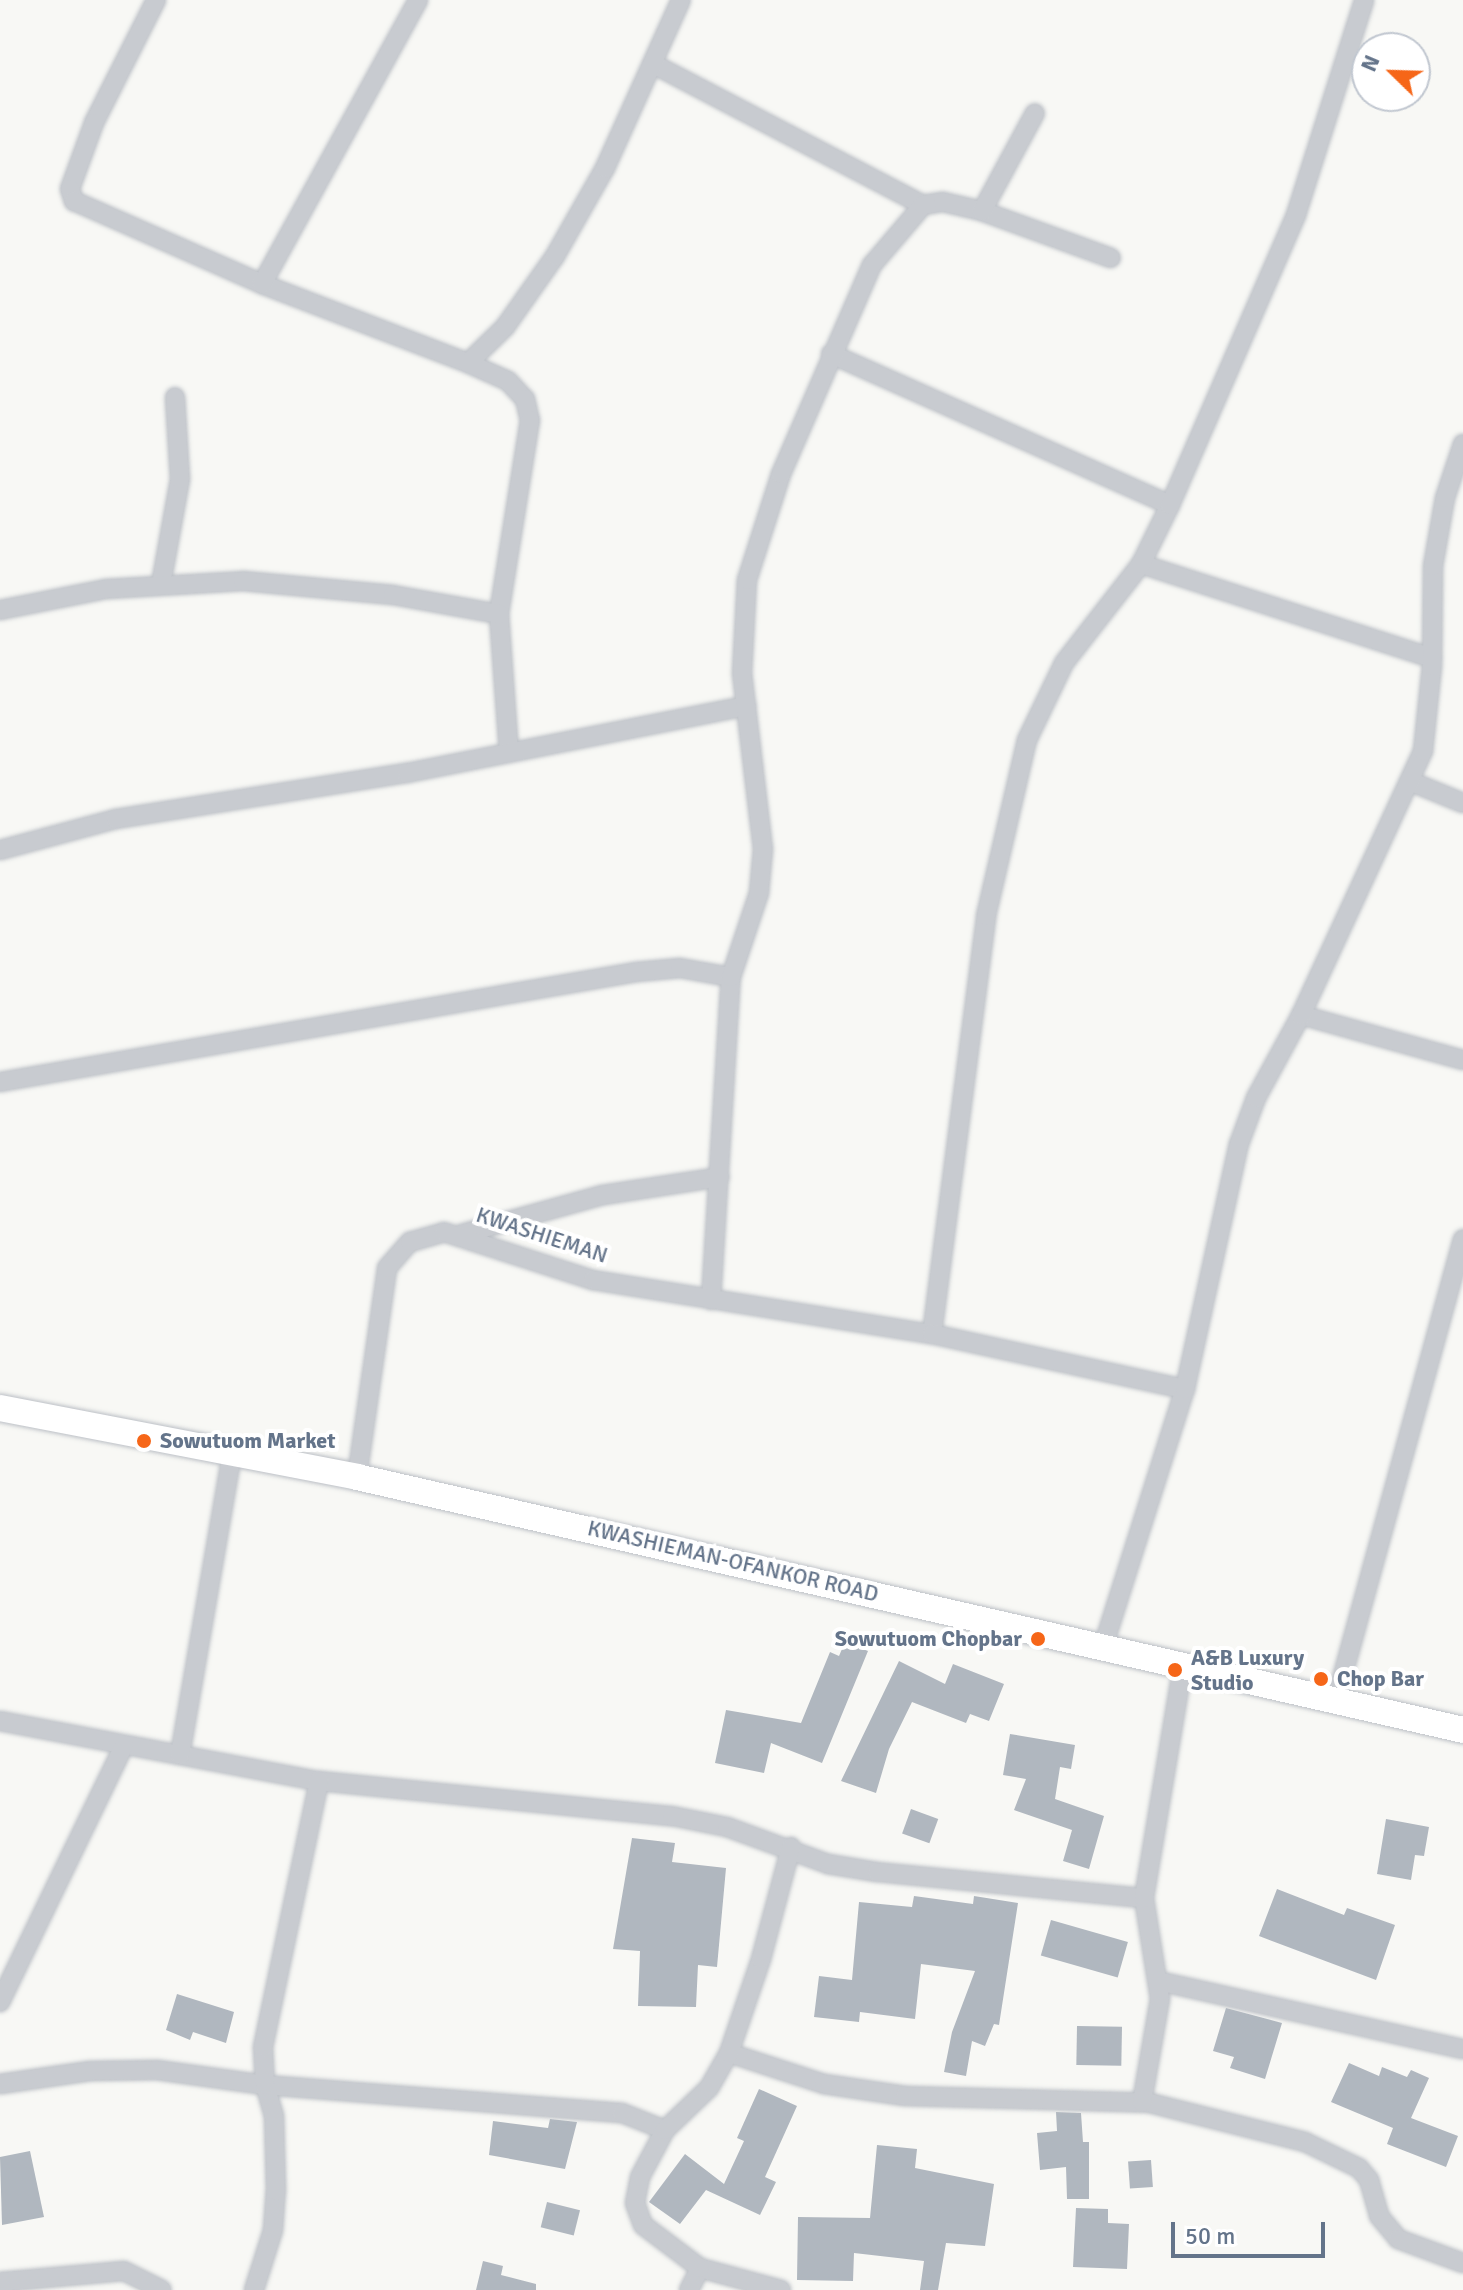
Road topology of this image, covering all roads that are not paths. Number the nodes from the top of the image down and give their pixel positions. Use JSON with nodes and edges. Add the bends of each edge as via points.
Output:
{"nodes":[{"id":1,"x":156,"y":0,"type":"edge"},
{"id":2,"x":418,"y":0,"type":"edge"},
{"id":3,"x":681,"y":0,"type":"edge"},
{"id":4,"x":1364,"y":0,"type":"edge"},
{"id":5,"x":655,"y":65,"type":"junction"},
{"id":6,"x":1035,"y":113,"type":"dead end"},
{"id":7,"x":923,"y":205,"type":"junction"},
{"id":8,"x":982,"y":211,"type":"junction"},
{"id":9,"x":1111,"y":258,"type":"dead end"},
{"id":10,"x":262,"y":284,"type":"junction"},
{"id":11,"x":831,"y":354,"type":"junction"},
{"id":12,"x":468,"y":363,"type":"junction"},
{"id":13,"x":175,"y":397,"type":"dead end"},
{"id":14,"x":1463,"y":444,"type":"edge"},
{"id":15,"x":1170,"y":505,"type":"junction"},
{"id":16,"x":1141,"y":564,"type":"junction"},
{"id":17,"x":161,"y":584,"type":"junction"},
{"id":18,"x":0,"y":610,"type":"edge"},
{"id":19,"x":499,"y":614,"type":"junction"},
{"id":20,"x":1432,"y":658,"type":"junction"},
{"id":21,"x":746,"y":706,"type":"junction"},
{"id":22,"x":509,"y":753,"type":"junction"},
{"id":23,"x":1412,"y":782,"type":"junction"},
{"id":24,"x":1463,"y":803,"type":"edge"},
{"id":25,"x":0,"y":850,"type":"edge"},
{"id":26,"x":731,"y":977,"type":"junction"},
{"id":27,"x":1301,"y":1015,"type":"junction"},
{"id":28,"x":1463,"y":1060,"type":"edge"},
{"id":29,"x":0,"y":1082,"type":"edge"},
{"id":30,"x":720,"y":1177,"type":"junction"},
{"id":31,"x":462,"y":1234,"type":"junction"},
{"id":32,"x":1463,"y":1239,"type":"edge"},
{"id":33,"x":711,"y":1300,"type":"junction"},
{"id":34,"x":932,"y":1334,"type":"junction"},
{"id":35,"x":1185,"y":1389,"type":"junction"},
{"id":36,"x":0,"y":1408,"type":"edge"},
{"id":37,"x":233,"y":1449,"type":"junction"},
{"id":38,"x":357,"y":1477,"type":"junction"},
{"id":39,"x":1104,"y":1644,"type":"junction"},
{"id":40,"x":1183,"y":1665,"type":"junction"},
{"id":41,"x":1336,"y":1700,"type":"junction"},
{"id":42,"x":0,"y":1721,"type":"edge"},
{"id":43,"x":1463,"y":1730,"type":"edge"},
{"id":44,"x":124,"y":1745,"type":"junction"},
{"id":45,"x":180,"y":1755,"type":"junction"},
{"id":46,"x":319,"y":1781,"type":"junction"},
{"id":47,"x":791,"y":1847,"type":"junction"},
{"id":48,"x":1144,"y":1898,"type":"junction"},
{"id":49,"x":1158,"y":1981,"type":"junction"},
{"id":50,"x":0,"y":2002,"type":"edge"},
{"id":51,"x":1463,"y":2049,"type":"edge"},
{"id":52,"x":729,"y":2053,"type":"junction"},
{"id":53,"x":0,"y":2084,"type":"edge"},
{"id":54,"x":265,"y":2085,"type":"junction"},
{"id":55,"x":1142,"y":2102,"type":"junction"},
{"id":56,"x":665,"y":2130,"type":"junction"},
{"id":57,"x":1463,"y":2263,"type":"edge"},
{"id":58,"x":700,"y":2268,"type":"junction"},
{"id":59,"x":0,"y":2282,"type":"edge"},
{"id":60,"x":162,"y":2290,"type":"edge"},
{"id":61,"x":254,"y":2290,"type":"edge"},
{"id":62,"x":689,"y":2290,"type":"edge"},
{"id":63,"x":781,"y":2290,"type":"edge"}],
"edges":[{"from":1,"to":10,"type":"street","via":[[108,88],[70,196]]},
{"from":2,"to":10,"type":"street"},
{"from":3,"to":5,"type":"street"},
{"from":4,"to":15,"type":"street","via":[[1296,215]]},
{"from":5,"to":7,"type":"street"},
{"from":5,"to":12,"type":"street","via":[[555,256],[505,327]]},
{"from":6,"to":8,"type":"street"},
{"from":7,"to":8,"type":"street","via":[[943,202]]},
{"from":7,"to":11,"type":"street","via":[[872,265]]},
{"from":8,"to":9,"type":"street"},
{"from":10,"to":12,"type":"street"},
{"from":11,"to":15,"type":"street"},
{"from":11,"to":21,"type":"street","via":[[781,474],[747,580],[742,629]]},
{"from":12,"to":19,"type":"street","via":[[508,381],[529,409]]},
{"from":13,"to":17,"type":"street","via":[[180,479]]},
{"from":14,"to":20,"type":"street","via":[[1445,498],[1433,566]]},
{"from":15,"to":16,"type":"street"},
{"from":16,"to":20,"type":"street"},
{"from":16,"to":34,"type":"street","via":[[1082,636],[1048,692],[1008,806],[986,916]]},
{"from":17,"to":18,"type":"street"},
{"from":17,"to":19,"type":"street","via":[[243,581],[311,586]]},
{"from":19,"to":22,"type":"street"},
{"from":20,"to":23,"type":"street","via":[[1430,714]]},
{"from":21,"to":22,"type":"street"},
{"from":21,"to":26,"type":"street","via":[[763,849],[759,893]]},
{"from":22,"to":25,"type":"street","via":[[116,819]]},
{"from":23,"to":24,"type":"street"},
{"from":23,"to":27,"type":"street"},
{"from":26,"to":29,"type":"street","via":[[680,968],[636,972]]},
{"from":26,"to":30,"type":"street"},
{"from":27,"to":28,"type":"street"},
{"from":27,"to":35,"type":"street","via":[[1272,1063],[1239,1144]]},
{"from":30,"to":31,"type":"street","via":[[603,1195]]},
{"from":30,"to":33,"type":"street"},
{"from":31,"to":33,"type":"street","name":"KWASHIEMAN","via":[[593,1280]]},
{"from":31,"to":38,"type":"street","name":"KWASHIEMAN","via":[[444,1232],[410,1242],[387,1268]]},
{"from":32,"to":41,"type":"street"},
{"from":33,"to":34,"type":"street","name":"KWASHIEMAN"},
{"from":34,"to":35,"type":"street","name":"KWASHIEMAN"},
{"from":35,"to":39,"type":"street"},
{"from":36,"to":37,"type":"main road","name":"KWASHIEMAN-OFANKOR ROAD"},
{"from":37,"to":38,"type":"main road","name":"KWASHIEMAN-OFANKOR ROAD"},
{"from":37,"to":45,"type":"street"},
{"from":38,"to":39,"type":"main road","name":"KWASHIEMAN-OFANKOR ROAD"},
{"from":39,"to":40,"type":"main road","name":"KWASHIEMAN-OFANKOR ROAD"},
{"from":40,"to":41,"type":"main road","name":"KWASHIEMAN-OFANKOR ROAD"},
{"from":40,"to":48,"type":"street"},
{"from":41,"to":43,"type":"main road","name":"KWASHIEMAN-OFANKOR ROAD"},
{"from":42,"to":44,"type":"street"},
{"from":44,"to":45,"type":"street"},
{"from":44,"to":50,"type":"street"},
{"from":45,"to":46,"type":"street"},
{"from":46,"to":47,"type":"street","via":[[672,1816]]},
{"from":46,"to":54,"type":"street","via":[[269,2011]]},
{"from":47,"to":48,"type":"street","via":[[828,1864],[877,1872]]},
{"from":47,"to":52,"type":"street"},
{"from":48,"to":49,"type":"street"},
{"from":49,"to":51,"type":"street"},
{"from":49,"to":55,"type":"street","via":[[1158,2019]]},
{"from":52,"to":55,"type":"street","via":[[824,2084],[905,2096]]},
{"from":52,"to":56,"type":"street","via":[[709,2088]]},
{"from":53,"to":54,"type":"street","via":[[90,2071],[157,2070]]},
{"from":54,"to":56,"type":"street","via":[[610,2111]]},
{"from":54,"to":61,"type":"street","via":[[274,2116],[276,2191],[273,2230]]},
{"from":55,"to":57,"type":"street","via":[[1305,2142],[1342,2157],[1369,2180],[1379,2216],[1398,2239]]},
{"from":56,"to":58,"type":"street","via":[[640,2177],[637,2215],[653,2234]]},
{"from":58,"to":62,"type":"street"},
{"from":58,"to":63,"type":"street"},
{"from":59,"to":60,"type":"street","via":[[124,2271]]}]}
